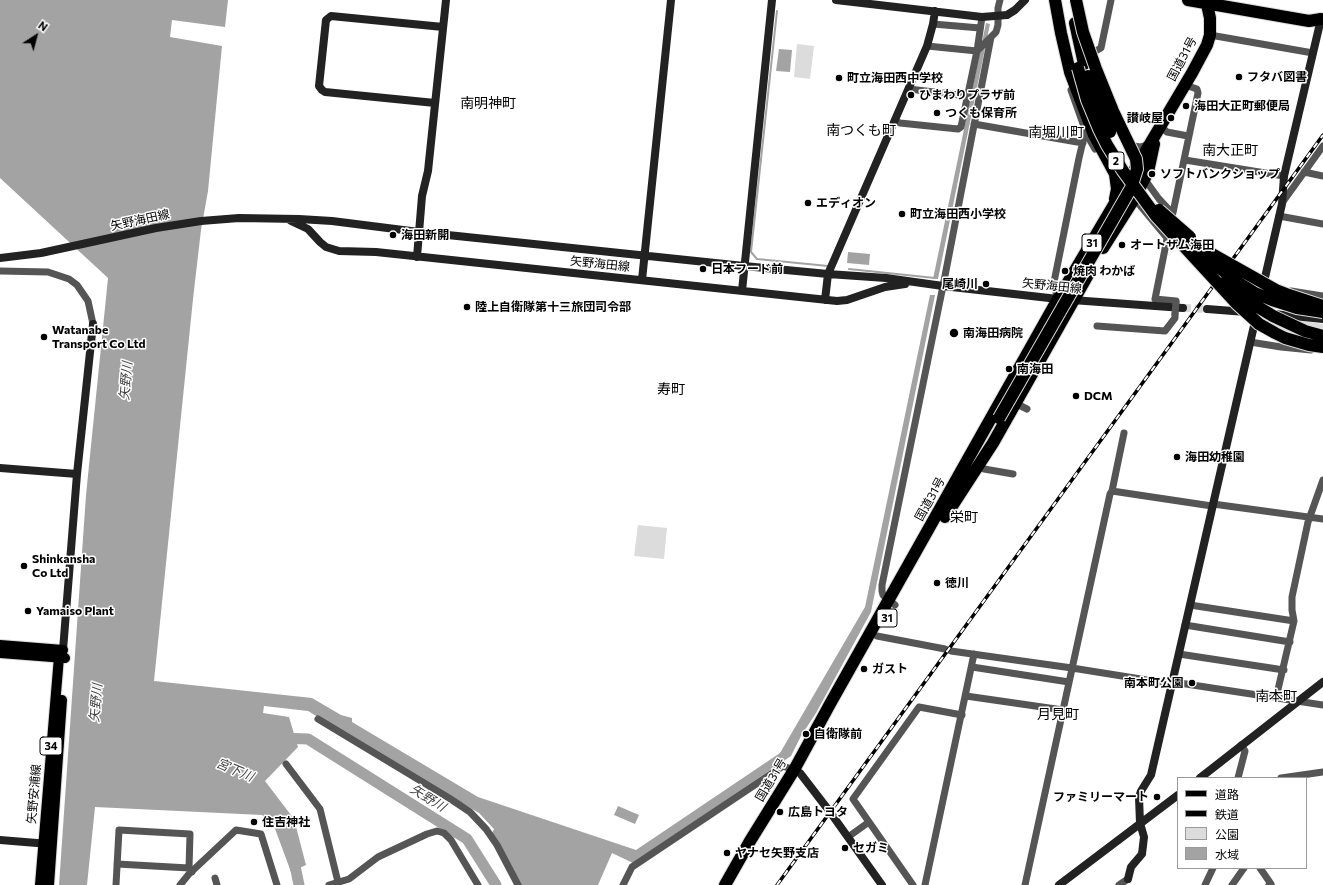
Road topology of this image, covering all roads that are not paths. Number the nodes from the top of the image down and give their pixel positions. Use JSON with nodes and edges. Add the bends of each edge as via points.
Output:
{"nodes":[{"id":1,"x":446,"y":0,"type":"edge"},
{"id":2,"x":670,"y":0,"type":"edge"},
{"id":3,"x":772,"y":0,"type":"edge"},
{"id":4,"x":836,"y":0,"type":"edge"},
{"id":5,"x":1000,"y":0,"type":"edge"},
{"id":6,"x":1025,"y":0,"type":"edge"},
{"id":7,"x":1050,"y":0,"type":"edge"},
{"id":8,"x":1055,"y":0,"type":"edge"},
{"id":9,"x":1061,"y":0,"type":"edge"},
{"id":10,"x":1071,"y":0,"type":"edge"},
{"id":11,"x":1076,"y":0,"type":"edge"},
{"id":12,"x":1080,"y":0,"type":"edge"},
{"id":13,"x":1111,"y":0,"type":"edge"},
{"id":14,"x":1188,"y":0,"type":"edge"},
{"id":15,"x":1228,"y":0,"type":"edge"},
{"id":16,"x":1206,"y":2,"type":"edge"},
{"id":17,"x":935,"y":11,"type":"junction"},
{"id":18,"x":998,"y":16,"type":"junction"},
{"id":19,"x":982,"y":17,"type":"junction"},
{"id":20,"x":1322,"y":20,"type":"edge"},
{"id":21,"x":933,"y":24,"type":"junction"},
{"id":22,"x":443,"y":27,"type":"junction"},
{"id":23,"x":980,"y":28,"type":"junction"},
{"id":24,"x":1210,"y":35,"type":"junction"},
{"id":25,"x":990,"y":39,"type":"junction"},
{"id":26,"x":928,"y":46,"type":"junction"},
{"id":27,"x":979,"y":49,"type":"junction"},
{"id":28,"x":1092,"y":53,"type":"junction"},
{"id":29,"x":1313,"y":53,"type":"junction"},
{"id":30,"x":977,"y":77,"type":"junction"},
{"id":31,"x":1185,"y":85,"type":"junction"},
{"id":32,"x":909,"y":89,"type":"junction"},
{"id":33,"x":967,"y":96,"type":"junction"},
{"id":34,"x":435,"y":103,"type":"junction"},
{"id":35,"x":895,"y":121,"type":"junction"},
{"id":36,"x":974,"y":124,"type":"junction"},
{"id":37,"x":1161,"y":126,"type":"junction"},
{"id":38,"x":1090,"y":135,"type":"junction"},
{"id":39,"x":1188,"y":136,"type":"junction"},
{"id":40,"x":1128,"y":142,"type":"junction"},
{"id":41,"x":1083,"y":143,"type":"junction"},
{"id":42,"x":1150,"y":144,"type":"junction"},
{"id":43,"x":1323,"y":146,"type":"edge"},
{"id":44,"x":1185,"y":160,"type":"junction"},
{"id":45,"x":1138,"y":164,"type":"junction"},
{"id":46,"x":1304,"y":172,"type":"junction"},
{"id":47,"x":1115,"y":174,"type":"junction"},
{"id":48,"x":1284,"y":176,"type":"junction"},
{"id":49,"x":1323,"y":176,"type":"edge"},
{"id":50,"x":1144,"y":179,"type":"junction"},
{"id":51,"x":1125,"y":186,"type":"junction"},
{"id":52,"x":1134,"y":199,"type":"junction"},
{"id":53,"x":1282,"y":204,"type":"junction"},
{"id":54,"x":1159,"y":210,"type":"junction"},
{"id":55,"x":1172,"y":213,"type":"junction"},
{"id":56,"x":1279,"y":216,"type":"junction"},
{"id":57,"x":287,"y":219,"type":"junction"},
{"id":58,"x":1104,"y":224,"type":"junction"},
{"id":59,"x":1323,"y":224,"type":"edge"},
{"id":60,"x":419,"y":232,"type":"junction"},
{"id":61,"x":1173,"y":240,"type":"junction"},
{"id":62,"x":645,"y":255,"type":"junction"},
{"id":63,"x":417,"y":256,"type":"junction"},
{"id":64,"x":0,"y":258,"type":"edge"},
{"id":65,"x":744,"y":266,"type":"junction"},
{"id":66,"x":0,"y":271,"type":"edge"},
{"id":67,"x":828,"y":274,"type":"junction"},
{"id":68,"x":642,"y":280,"type":"junction"},
{"id":69,"x":919,"y":283,"type":"junction"},
{"id":70,"x":942,"y":286,"type":"junction"},
{"id":71,"x":1263,"y":286,"type":"junction"},
{"id":72,"x":742,"y":291,"type":"junction"},
{"id":73,"x":1323,"y":296,"type":"edge"},
{"id":74,"x":1058,"y":299,"type":"junction"},
{"id":75,"x":825,"y":300,"type":"junction"},
{"id":76,"x":1074,"y":300,"type":"junction"},
{"id":77,"x":1323,"y":306,"type":"edge"},
{"id":78,"x":1258,"y":307,"type":"dead end"},
{"id":79,"x":1183,"y":308,"type":"tunnel mouth"},
{"id":80,"x":1207,"y":309,"type":"tunnel mouth"},
{"id":81,"x":1323,"y":312,"type":"edge"},
{"id":82,"x":1256,"y":317,"type":"dead end"},
{"id":83,"x":1323,"y":319,"type":"edge"},
{"id":84,"x":93,"y":324,"type":"joint"},
{"id":85,"x":1096,"y":326,"type":"dead end"},
{"id":86,"x":1323,"y":336,"type":"edge"},
{"id":87,"x":1250,"y":342,"type":"junction"},
{"id":88,"x":1323,"y":347,"type":"edge"},
{"id":89,"x":1323,"y":352,"type":"edge"},
{"id":90,"x":1015,"y":403,"type":"junction"},
{"id":91,"x":1027,"y":409,"type":"dead end"},
{"id":92,"x":1124,"y":434,"type":"dead end"},
{"id":93,"x":973,"y":465,"type":"junction"},
{"id":94,"x":0,"y":468,"type":"edge"},
{"id":95,"x":77,"y":474,"type":"junction"},
{"id":96,"x":1013,"y":474,"type":"dead end"},
{"id":97,"x":1323,"y":480,"type":"edge"},
{"id":98,"x":1112,"y":491,"type":"junction"},
{"id":99,"x":1213,"y":505,"type":"junction"},
{"id":100,"x":1311,"y":518,"type":"junction"},
{"id":101,"x":1323,"y":519,"type":"edge"},
{"id":102,"x":884,"y":577,"type":"junction"},
{"id":103,"x":898,"y":584,"type":"junction"},
{"id":104,"x":892,"y":603,"type":"junction"},
{"id":105,"x":1190,"y":605,"type":"junction"},
{"id":106,"x":1294,"y":621,"type":"junction"},
{"id":107,"x":1186,"y":625,"type":"junction"},
{"id":108,"x":877,"y":636,"type":"junction"},
{"id":109,"x":1290,"y":642,"type":"junction"},
{"id":110,"x":0,"y":645,"type":"edge"},
{"id":111,"x":0,"y":653,"type":"edge"},
{"id":112,"x":974,"y":654,"type":"junction"},
{"id":113,"x":1179,"y":654,"type":"junction"},
{"id":114,"x":62,"y":655,"type":"junction"},
{"id":115,"x":972,"y":667,"type":"junction"},
{"id":116,"x":1072,"y":668,"type":"junction"},
{"id":117,"x":1284,"y":670,"type":"junction"},
{"id":118,"x":1069,"y":682,"type":"junction"},
{"id":119,"x":1323,"y":682,"type":"edge"},
{"id":120,"x":1172,"y":683,"type":"junction"},
{"id":121,"x":966,"y":696,"type":"junction"},
{"id":122,"x":1276,"y":698,"type":"junction"},
{"id":123,"x":1298,"y":701,"type":"junction"},
{"id":124,"x":1323,"y":705,"type":"edge"},
{"id":125,"x":1063,"y":710,"type":"junction"},
{"id":126,"x":962,"y":715,"type":"junction"},
{"id":127,"x":318,"y":719,"type":"dead end"},
{"id":128,"x":1242,"y":745,"type":"junction"},
{"id":129,"x":286,"y":764,"type":"dead end"},
{"id":130,"x":797,"y":771,"type":"junction"},
{"id":131,"x":1323,"y":772,"type":"edge"},
{"id":132,"x":1201,"y":777,"type":"edge"},
{"id":133,"x":1238,"y":777,"type":"edge"},
{"id":134,"x":1288,"y":777,"type":"edge"},
{"id":135,"x":1177,"y":796,"type":"edge"},
{"id":136,"x":869,"y":822,"type":"junction"},
{"id":137,"x":1140,"y":823,"type":"junction"},
{"id":138,"x":848,"y":837,"type":"junction"},
{"id":139,"x":0,"y":840,"type":"edge"},
{"id":140,"x":47,"y":844,"type":"junction"},
{"id":141,"x":117,"y":864,"type":"junction"},
{"id":142,"x":1213,"y":869,"type":"edge"},
{"id":143,"x":1243,"y":869,"type":"edge"},
{"id":144,"x":1261,"y":869,"type":"edge"},
{"id":145,"x":190,"y":870,"type":"junction"},
{"id":146,"x":338,"y":882,"type":"junction"},
{"id":147,"x":350,"y":882,"type":"edge"},
{"id":148,"x":1127,"y":882,"type":"edge"},
{"id":149,"x":40,"y":885,"type":"edge"},
{"id":150,"x":49,"y":885,"type":"edge"},
{"id":151,"x":116,"y":885,"type":"edge"},
{"id":152,"x":180,"y":885,"type":"edge"},
{"id":153,"x":277,"y":885,"type":"edge"},
{"id":154,"x":329,"y":885,"type":"edge"},
{"id":155,"x":478,"y":885,"type":"edge"},
{"id":156,"x":518,"y":885,"type":"edge"},
{"id":157,"x":623,"y":885,"type":"edge"},
{"id":158,"x":724,"y":885,"type":"edge"},
{"id":159,"x":732,"y":885,"type":"edge"},
{"id":160,"x":882,"y":885,"type":"edge"},
{"id":161,"x":913,"y":885,"type":"edge"},
{"id":162,"x":925,"y":885,"type":"edge"},
{"id":163,"x":1025,"y":885,"type":"edge"},
{"id":164,"x":1059,"y":885,"type":"edge"},
{"id":165,"x":1120,"y":885,"type":"edge"},
{"id":166,"x":1205,"y":885,"type":"edge"},
{"id":167,"x":1232,"y":885,"type":"edge"},
{"id":168,"x":1269,"y":885,"type":"edge"}],
"edges":[{"from":1,"to":22,"type":"street"},
{"from":2,"to":62,"type":"street"},
{"from":3,"to":65,"type":"street"},
{"from":4,"to":17,"type":"street"},
{"from":5,"to":18,"type":"street"},
{"from":6,"to":18,"type":"street","via":[[1015,10]]},
{"from":7,"to":38,"type":"street","via":[[1065,74]]},
{"from":8,"to":38,"type":"highway","via":[[1070,72]]},
{"from":9,"to":61,"type":"highway","number":"2","bridge":true,"via":[[1066,30],[1099,129],[1134,189]]},
{"from":10,"to":54,"type":"highway","number":"2","bridge":true,"via":[[1084,64],[1106,124],[1137,182]]},
{"from":11,"to":93,"type":"highway","bridge":true,"via":[[1083,32],[1096,70],[1136,159],[1137,169],[1131,188]]},
{"from":12,"to":28,"type":"street"},
{"from":13,"to":28,"type":"street","via":[[1101,48]]},
{"from":14,"to":16,"type":"highway"},
{"from":15,"to":20,"type":"highway"},
{"from":16,"to":20,"type":"highway","via":[[1309,21]]},
{"from":16,"to":24,"type":"highway","name":"国道31号","number":"31","via":[[1210,18]]},
{"from":17,"to":19,"type":"street"},
{"from":17,"to":21,"type":"street"},
{"from":18,"to":19,"type":"street"},
{"from":18,"to":25,"type":"street","via":[[996,32]]},
{"from":19,"to":23,"type":"street"},
{"from":20,"to":29,"type":"street"},
{"from":21,"to":23,"type":"street"},
{"from":21,"to":26,"type":"street"},
{"from":22,"to":34,"type":"street"},
{"from":22,"to":34,"type":"street","via":[[331,16],[326,20],[320,86],[322,90]]},
{"from":23,"to":27,"type":"street"},
{"from":24,"to":29,"type":"street"},
{"from":24,"to":31,"type":"highway","name":"国道31号","number":"31"},
{"from":25,"to":27,"type":"street"},
{"from":25,"to":30,"type":"street"},
{"from":26,"to":27,"type":"street"},
{"from":26,"to":32,"type":"street"},
{"from":27,"to":30,"type":"street"},
{"from":28,"to":40,"type":"street"},
{"from":29,"to":48,"type":"street"},
{"from":30,"to":33,"type":"street"},
{"from":30,"to":36,"type":"street"},
{"from":31,"to":37,"type":"highway","name":"国道31号","number":"31"},
{"from":31,"to":39,"type":"street","via":[[1197,89],[1198,93]]},
{"from":32,"to":33,"type":"street"},
{"from":32,"to":35,"type":"street"},
{"from":33,"to":35,"type":"street","via":[[958,129]]},
{"from":34,"to":60,"type":"street"},
{"from":35,"to":67,"type":"street"},
{"from":36,"to":41,"type":"street"},
{"from":36,"to":70,"type":"street"},
{"from":37,"to":39,"type":"street","via":[[1167,132]]},
{"from":37,"to":42,"type":"highway","name":"国道31号","number":"31"},
{"from":37,"to":50,"type":"highway","name":"国道31号","number":"31"},
{"from":38,"to":41,"type":"street","via":[[1084,137]]},
{"from":38,"to":47,"type":"highway"},
{"from":39,"to":44,"type":"street"},
{"from":40,"to":42,"type":"street","via":[[1140,147]]},
{"from":40,"to":45,"type":"street"},
{"from":41,"to":74,"type":"street","via":[[1054,282]]},
{"from":42,"to":45,"type":"highway","name":"国道31号","number":"31"},
{"from":43,"to":46,"type":"street"},
{"from":44,"to":48,"type":"street"},
{"from":44,"to":55,"type":"street"},
{"from":45,"to":50,"type":"street"},
{"from":45,"to":51,"type":"highway","name":"国道31号","number":"31"},
{"from":46,"to":49,"type":"street"},
{"from":46,"to":53,"type":"street"},
{"from":47,"to":51,"type":"street"},
{"from":47,"to":58,"type":"highway","via":[[1117,190]]},
{"from":48,"to":53,"type":"street"},
{"from":50,"to":52,"type":"highway","name":"国道31号","number":"31"},
{"from":50,"to":55,"type":"street"},
{"from":51,"to":52,"type":"street"},
{"from":51,"to":58,"type":"highway","name":"国道31号","number":"31"},
{"from":52,"to":61,"type":"street"},
{"from":52,"to":76,"type":"highway","name":"国道31号","number":"31"},
{"from":53,"to":56,"type":"street"},
{"from":54,"to":77,"type":"highway","bridge":true,"via":[[1197,243],[1227,264],[1288,296]]},
{"from":54,"to":81,"type":"highway","number":"2","bridge":true,"via":[[1200,252],[1255,293],[1297,308]]},
{"from":55,"to":61,"type":"street"},
{"from":56,"to":59,"type":"street"},
{"from":56,"to":71,"type":"street"},
{"from":57,"to":60,"type":"street","name":"矢野海田線","via":[[332,221]]},
{"from":57,"to":63,"type":"street","name":"矢野海田線","via":[[304,227],[334,250]]},
{"from":57,"to":64,"type":"street","name":"矢野海田線","via":[[239,218],[186,223],[41,253]]},
{"from":58,"to":74,"type":"highway","name":"国道31号","number":"31"},
{"from":60,"to":62,"type":"street","name":"矢野海田線"},
{"from":60,"to":63,"type":"street"},
{"from":61,"to":85,"type":"street","bridge":true,"via":[[1155,299],[1176,301],[1175,318],[1165,331]]},
{"from":61,"to":86,"type":"highway","number":"2","bridge":true,"via":[[1248,301],[1292,325]]},
{"from":61,"to":88,"type":"highway","bridge":true,"via":[[1259,324],[1285,338]]},
{"from":62,"to":65,"type":"street","name":"矢野海田線"},
{"from":62,"to":68,"type":"street"},
{"from":63,"to":68,"type":"street","name":"矢野海田線"},
{"from":65,"to":67,"type":"street","name":"矢野海田線"},
{"from":65,"to":72,"type":"street"},
{"from":66,"to":84,"type":"street","via":[[48,272],[69,279],[77,285],[88,301]]},
{"from":67,"to":69,"type":"street","name":"矢野海田線"},
{"from":67,"to":75,"type":"street"},
{"from":68,"to":72,"type":"street","name":"矢野海田線"},
{"from":69,"to":70,"type":"street","name":"矢野海田線"},
{"from":69,"to":75,"type":"street","name":"矢野海田線","via":[[890,286],[847,300]]},
{"from":70,"to":74,"type":"street","name":"矢野海田線"},
{"from":70,"to":102,"type":"street"},
{"from":71,"to":73,"type":"street"},
{"from":71,"to":78,"type":"street"},
{"from":72,"to":75,"type":"street","name":"矢野海田線"},
{"from":74,"to":76,"type":"street","name":"矢野海田線"},
{"from":74,"to":93,"type":"highway","name":"国道31号","number":"31"},
{"from":76,"to":79,"type":"street","name":"矢野海田線"},
{"from":76,"to":90,"type":"highway","name":"国道31号","number":"31"},
{"from":80,"to":83,"type":"street"},
{"from":82,"to":87,"type":"street"},
{"from":84,"to":95,"type":"street"},
{"from":87,"to":89,"type":"street"},
{"from":87,"to":99,"type":"street"},
{"from":90,"to":91,"type":"street"},
{"from":90,"to":93,"type":"highway","name":"国道31号","number":"31"},
{"from":92,"to":98,"type":"street"},
{"from":93,"to":96,"type":"street"},
{"from":93,"to":103,"type":"highway","name":"国道31号","number":"31"},
{"from":93,"to":104,"type":"highway","name":"国道31号","number":"31","via":[[948,512]]},
{"from":94,"to":95,"type":"street"},
{"from":95,"to":114,"type":"street"},
{"from":97,"to":100,"type":"street"},
{"from":98,"to":99,"type":"street"},
{"from":98,"to":116,"type":"street"},
{"from":99,"to":100,"type":"street"},
{"from":99,"to":105,"type":"street"},
{"from":100,"to":101,"type":"street"},
{"from":100,"to":106,"type":"street","via":[[1292,597]]},
{"from":102,"to":103,"type":"street","via":[[891,584]]},
{"from":102,"to":104,"type":"street","via":[[883,596]]},
{"from":103,"to":104,"type":"highway","name":"国道31号","number":"31"},
{"from":104,"to":108,"type":"highway","name":"国道31号","number":"31"},
{"from":104,"to":130,"type":"highway","name":"国道31号","number":"31"},
{"from":105,"to":106,"type":"street"},
{"from":105,"to":107,"type":"street"},
{"from":106,"to":109,"type":"street"},
{"from":107,"to":109,"type":"street"},
{"from":107,"to":113,"type":"street"},
{"from":108,"to":112,"type":"street"},
{"from":108,"to":130,"type":"highway","name":"国道31号","number":"31"},
{"from":109,"to":117,"type":"street"},
{"from":110,"to":114,"type":"main road"},
{"from":111,"to":114,"type":"main road"},
{"from":112,"to":115,"type":"street"},
{"from":112,"to":116,"type":"street"},
{"from":113,"to":117,"type":"street"},
{"from":113,"to":120,"type":"street"},
{"from":114,"to":140,"type":"main road","name":"矢野安浦線","number":"34"},
{"from":115,"to":118,"type":"street"},
{"from":115,"to":121,"type":"street"},
{"from":116,"to":118,"type":"street"},
{"from":116,"to":120,"type":"street"},
{"from":117,"to":122,"type":"street"},
{"from":118,"to":125,"type":"street"},
{"from":119,"to":123,"type":"street"},
{"from":120,"to":122,"type":"street"},
{"from":120,"to":137,"type":"street","via":[[1151,775],[1139,797]]},
{"from":121,"to":125,"type":"street"},
{"from":121,"to":126,"type":"street"},
{"from":122,"to":123,"type":"street"},
{"from":123,"to":124,"type":"street"},
{"from":123,"to":128,"type":"street"},
{"from":125,"to":163,"type":"street"},
{"from":126,"to":136,"type":"street","via":[[920,707],[853,799]]},
{"from":126,"to":162,"type":"street"},
{"from":127,"to":156,"type":"street","via":[[470,812],[497,845]]},
{"from":128,"to":132,"type":"street"},
{"from":128,"to":133,"type":"street","via":[[1245,751]]},
{"from":129,"to":146,"type":"street","via":[[320,809]]},
{"from":130,"to":138,"type":"street"},
{"from":130,"to":157,"type":"street","via":[[783,766],[632,868]]},
{"from":130,"to":158,"type":"highway","name":"国道31号","number":"31"},
{"from":130,"to":159,"type":"highway","name":"国道31号","number":"31"},
{"from":131,"to":134,"type":"street"},
{"from":135,"to":137,"type":"street"},
{"from":136,"to":138,"type":"street"},
{"from":136,"to":161,"type":"street"},
{"from":137,"to":148,"type":"street","via":[[1144,837],[1142,854],[1132,867]]},
{"from":137,"to":164,"type":"street"},
{"from":138,"to":160,"type":"street"},
{"from":139,"to":140,"type":"street"},
{"from":140,"to":149,"type":"main road","name":"矢野安浦線","number":"34"},
{"from":140,"to":150,"type":"main road","name":"矢野安浦線","number":"34"},
{"from":141,"to":145,"type":"street"},
{"from":141,"to":145,"type":"street","via":[[120,830],[190,834]]},
{"from":141,"to":151,"type":"street"},
{"from":142,"to":166,"type":"street"},
{"from":143,"to":167,"type":"street"},
{"from":144,"to":168,"type":"street","via":[[1272,884]]},
{"from":145,"to":152,"type":"street"},
{"from":145,"to":153,"type":"street","via":[[236,830],[261,834]]},
{"from":146,"to":147,"type":"street"},
{"from":146,"to":154,"type":"street"},
{"from":147,"to":155,"type":"street","via":[[378,857],[438,831],[444,832],[452,840]]},
{"from":148,"to":165,"type":"street"}]}
